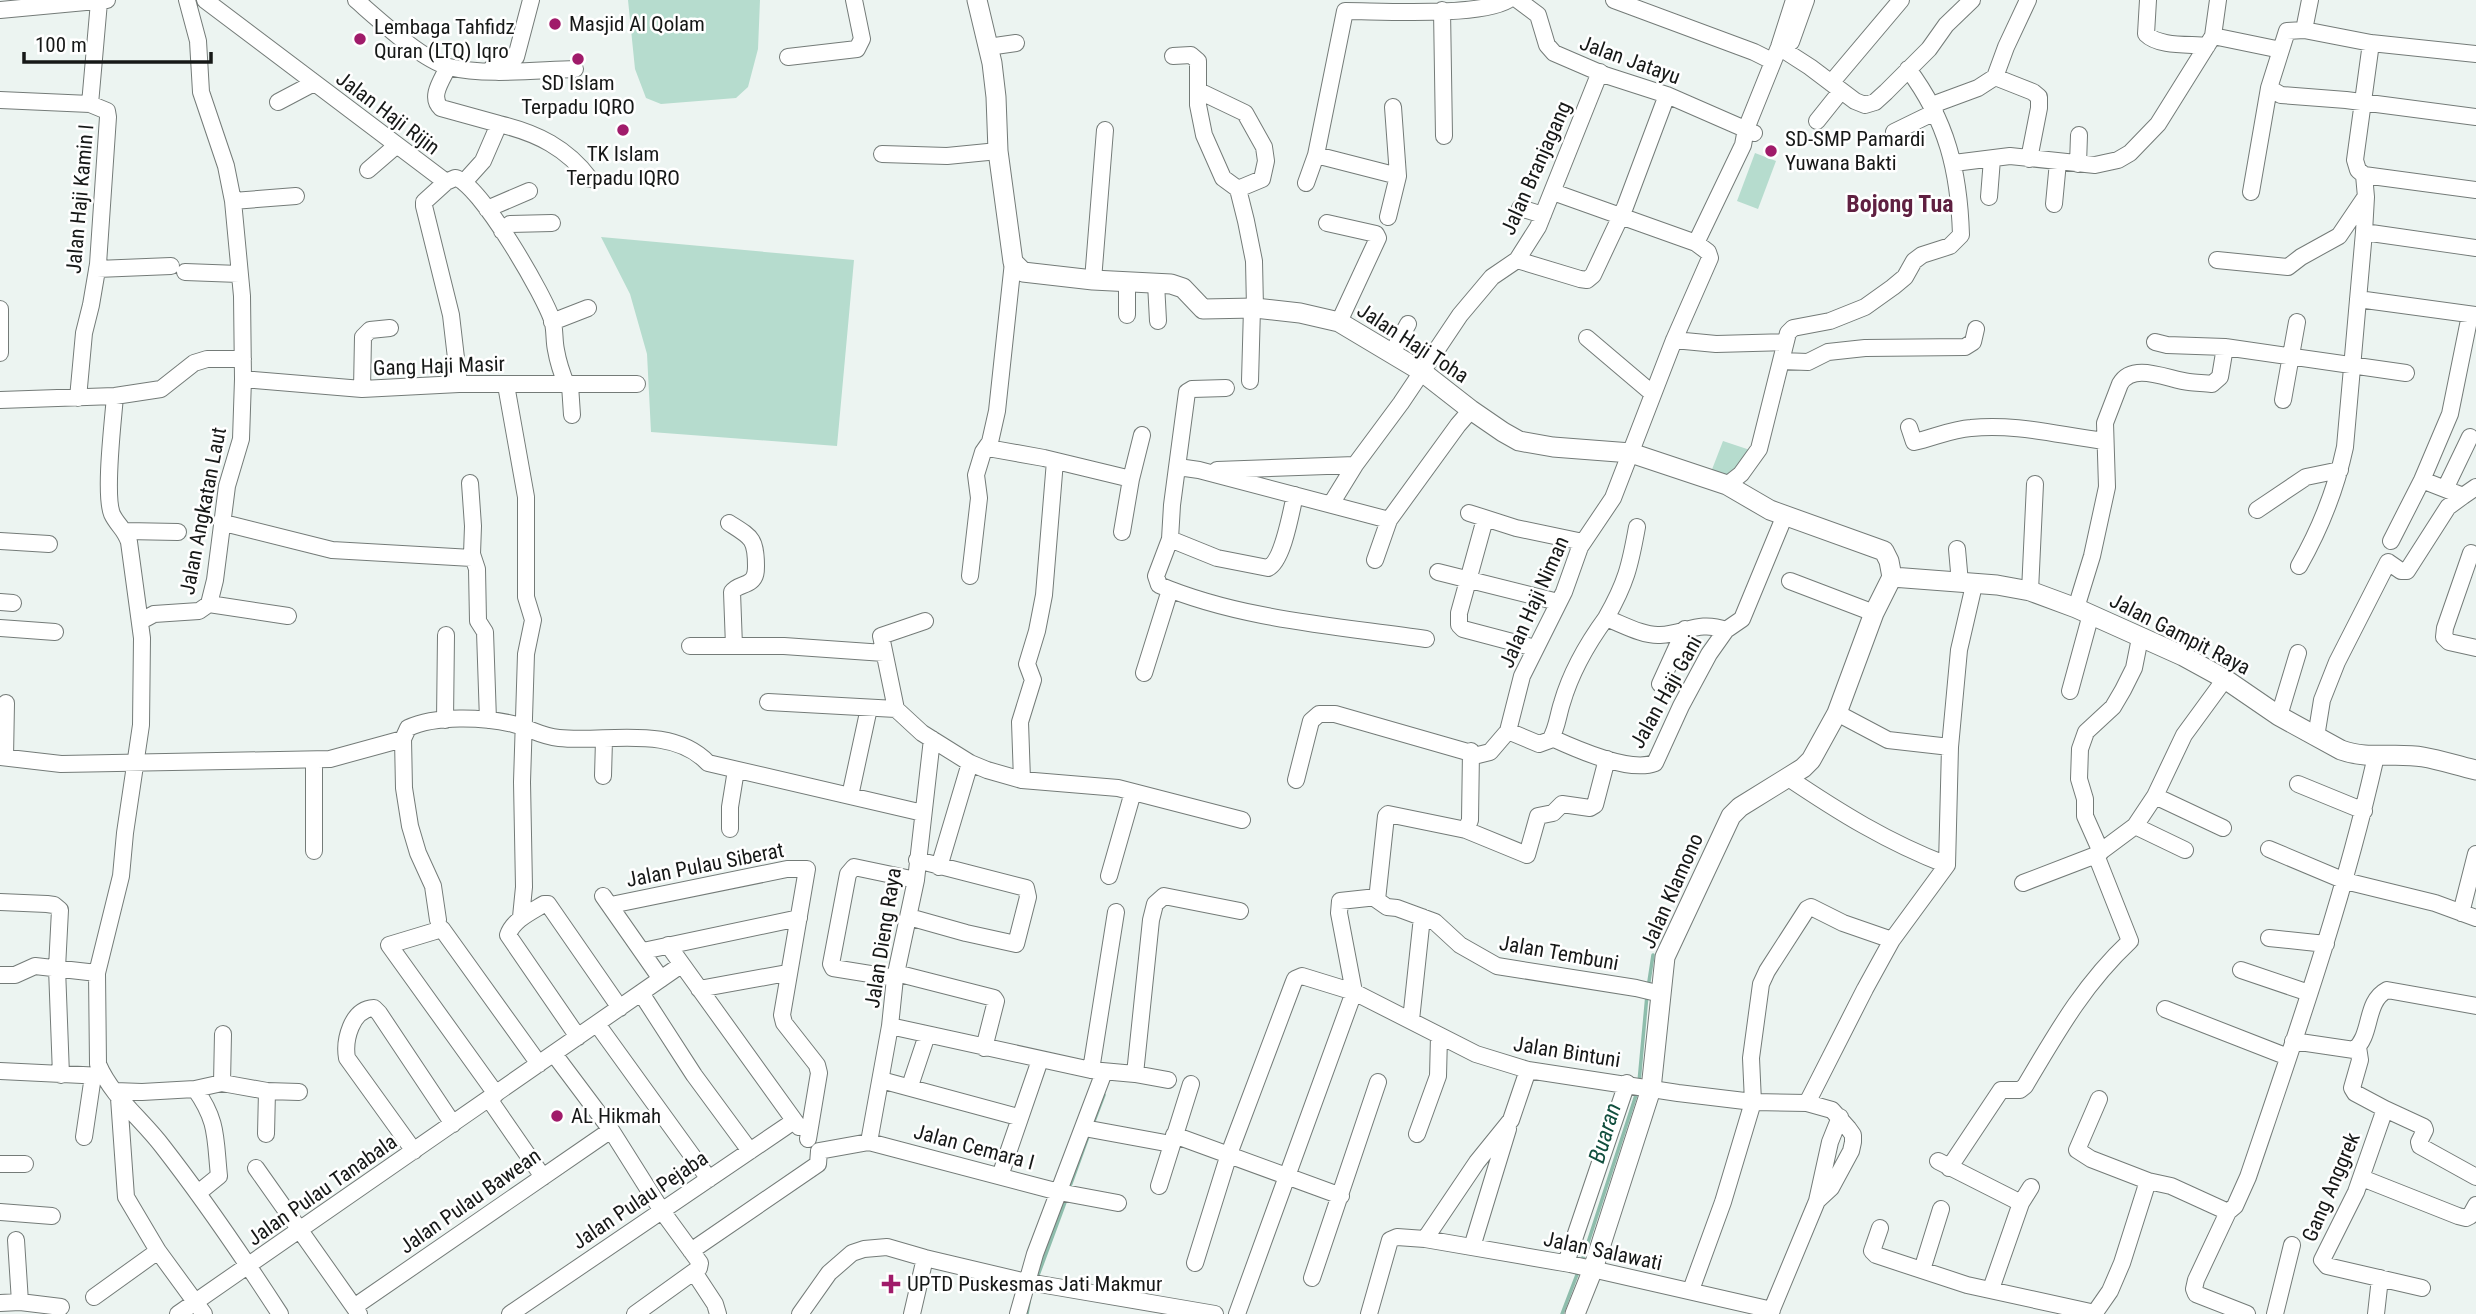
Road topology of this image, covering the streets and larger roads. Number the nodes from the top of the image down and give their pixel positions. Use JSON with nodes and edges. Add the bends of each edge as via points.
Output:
{"nodes":[{"id":1,"x":187,"y":0,"type":"edge"},
{"id":2,"x":205,"y":0,"type":"edge"},
{"id":3,"x":356,"y":0,"type":"edge"},
{"id":4,"x":531,"y":0,"type":"edge"},
{"id":5,"x":854,"y":0,"type":"edge"},
{"id":6,"x":977,"y":0,"type":"edge"},
{"id":7,"x":1508,"y":0,"type":"edge"},
{"id":8,"x":1518,"y":0,"type":"edge"},
{"id":9,"x":1614,"y":0,"type":"edge"},
{"id":10,"x":1901,"y":0,"type":"edge"},
{"id":11,"x":1972,"y":0,"type":"edge"},
{"id":12,"x":2028,"y":0,"type":"edge"},
{"id":13,"x":2148,"y":0,"type":"edge"},
{"id":14,"x":2218,"y":0,"type":"edge"},
{"id":15,"x":2309,"y":0,"type":"edge"},
{"id":16,"x":103,"y":1,"type":"edge"},
{"id":17,"x":1797,"y":2,"type":"edge"},
{"id":18,"x":1346,"y":5,"type":"edge"},
{"id":19,"x":0,"y":10,"type":"edge"},
{"id":20,"x":1442,"y":10,"type":"junction"},
{"id":21,"x":2304,"y":30,"type":"junction"},
{"id":22,"x":2210,"y":41,"type":"junction"},
{"id":23,"x":1016,"y":43,"type":"dead end"},
{"id":24,"x":2371,"y":43,"type":"junction"},
{"id":25,"x":988,"y":47,"type":"junction"},
{"id":26,"x":2281,"y":50,"type":"junction"},
{"id":27,"x":1780,"y":54,"type":"junction"},
{"id":28,"x":2476,"y":54,"type":"edge"},
{"id":29,"x":1173,"y":55,"type":"dead end"},
{"id":30,"x":788,"y":57,"type":"dead end"},
{"id":31,"x":448,"y":67,"type":"junction"},
{"id":32,"x":575,"y":69,"type":"dead end"},
{"id":33,"x":1908,"y":69,"type":"junction"},
{"id":34,"x":485,"y":71,"type":"junction"},
{"id":35,"x":1600,"y":72,"type":"junction"},
{"id":36,"x":1995,"y":77,"type":"junction"},
{"id":37,"x":314,"y":83,"type":"junction"},
{"id":38,"x":1836,"y":87,"type":"junction"},
{"id":39,"x":2269,"y":88,"type":"junction"},
{"id":40,"x":1199,"y":91,"type":"junction"},
{"id":41,"x":1667,"y":95,"type":"junction"},
{"id":42,"x":0,"y":100,"type":"edge"},
{"id":43,"x":278,"y":102,"type":"dead end"},
{"id":44,"x":2364,"y":103,"type":"junction"},
{"id":45,"x":90,"y":104,"type":"junction"},
{"id":46,"x":1393,"y":107,"type":"dead end"},
{"id":47,"x":1934,"y":109,"type":"junction"},
{"id":48,"x":2476,"y":117,"type":"edge"},
{"id":49,"x":1817,"y":121,"type":"dead end"},
{"id":50,"x":499,"y":124,"type":"junction"},
{"id":51,"x":1105,"y":130,"type":"dead end"},
{"id":52,"x":1894,"y":132,"type":"dead end"},
{"id":53,"x":1748,"y":135,"type":"junction"},
{"id":54,"x":2078,"y":135,"type":"dead end"},
{"id":55,"x":1444,"y":136,"type":"dead end"},
{"id":56,"x":397,"y":145,"type":"junction"},
{"id":57,"x":998,"y":151,"type":"junction"},
{"id":58,"x":883,"y":154,"type":"dead end"},
{"id":59,"x":1316,"y":155,"type":"junction"},
{"id":60,"x":1992,"y":159,"type":"junction"},
{"id":61,"x":2029,"y":159,"type":"junction"},
{"id":62,"x":2058,"y":162,"type":"junction"},
{"id":63,"x":1954,"y":163,"type":"junction"},
{"id":64,"x":2078,"y":164,"type":"junction"},
{"id":65,"x":368,"y":170,"type":"dead end"},
{"id":66,"x":2364,"y":175,"type":"junction"},
{"id":67,"x":1398,"y":176,"type":"junction"},
{"id":68,"x":590,"y":179,"type":"dead end"},
{"id":69,"x":464,"y":181,"type":"junction"},
{"id":70,"x":446,"y":182,"type":"junction"},
{"id":71,"x":1307,"y":183,"type":"dead end"},
{"id":72,"x":1238,"y":189,"type":"junction"},
{"id":73,"x":2476,"y":190,"type":"edge"},
{"id":74,"x":529,"y":191,"type":"dead end"},
{"id":75,"x":1553,"y":192,"type":"junction"},
{"id":76,"x":2251,"y":192,"type":"dead end"},
{"id":77,"x":296,"y":195,"type":"dead end"},
{"id":78,"x":1989,"y":197,"type":"dead end"},
{"id":79,"x":2366,"y":197,"type":"junction"},
{"id":80,"x":233,"y":201,"type":"junction"},
{"id":81,"x":2054,"y":204,"type":"dead end"},
{"id":82,"x":1520,"y":208,"type":"dead end"},
{"id":83,"x":487,"y":209,"type":"junction"},
{"id":84,"x":1543,"y":215,"type":"junction"},
{"id":85,"x":1621,"y":215,"type":"junction"},
{"id":86,"x":1388,"y":217,"type":"dead end"},
{"id":87,"x":552,"y":223,"type":"dead end"},
{"id":88,"x":1326,"y":223,"type":"dead end"},
{"id":89,"x":502,"y":231,"type":"junction"},
{"id":90,"x":2364,"y":232,"type":"junction"},
{"id":91,"x":1696,"y":242,"type":"junction"},
{"id":92,"x":2476,"y":248,"type":"edge"},
{"id":93,"x":1517,"y":260,"type":"junction"},
{"id":94,"x":2217,"y":260,"type":"dead end"},
{"id":95,"x":1013,"y":262,"type":"junction"},
{"id":96,"x":97,"y":269,"type":"junction"},
{"id":97,"x":239,"y":274,"type":"junction"},
{"id":98,"x":1093,"y":280,"type":"junction"},
{"id":99,"x":1127,"y":282,"type":"junction"},
{"id":100,"x":1156,"y":283,"type":"junction"},
{"id":101,"x":2358,"y":299,"type":"junction"},
{"id":102,"x":587,"y":308,"type":"dead end"},
{"id":103,"x":1253,"y":308,"type":"junction"},
{"id":104,"x":0,"y":309,"type":"edge"},
{"id":105,"x":1127,"y":315,"type":"dead end"},
{"id":106,"x":2473,"y":315,"type":"edge"},
{"id":107,"x":1158,"y":321,"type":"dead end"},
{"id":108,"x":552,"y":322,"type":"junction"},
{"id":109,"x":1339,"y":322,"type":"junction"},
{"id":110,"x":2297,"y":322,"type":"dead end"},
{"id":111,"x":1408,"y":324,"type":"dead end"},
{"id":112,"x":390,"y":328,"type":"dead end"},
{"id":113,"x":1976,"y":329,"type":"dead end"},
{"id":114,"x":1587,"y":338,"type":"dead end"},
{"id":115,"x":1674,"y":340,"type":"junction"},
{"id":116,"x":1784,"y":342,"type":"junction"},
{"id":117,"x":2155,"y":342,"type":"dead end"},
{"id":118,"x":2225,"y":347,"type":"junction"},
{"id":119,"x":0,"y":352,"type":"edge"},
{"id":120,"x":1392,"y":353,"type":"junction"},
{"id":121,"x":2290,"y":356,"type":"junction"},
{"id":122,"x":243,"y":359,"type":"junction"},
{"id":123,"x":1781,"y":361,"type":"junction"},
{"id":124,"x":2354,"y":366,"type":"junction"},
{"id":125,"x":1421,"y":371,"type":"junction"},
{"id":126,"x":2406,"y":373,"type":"dead end"},
{"id":127,"x":243,"y":379,"type":"junction"},
{"id":128,"x":1250,"y":381,"type":"dead end"},
{"id":129,"x":459,"y":384,"type":"junction"},
{"id":130,"x":637,"y":384,"type":"dead end"},
{"id":131,"x":506,"y":385,"type":"junction"},
{"id":132,"x":569,"y":385,"type":"junction"},
{"id":133,"x":1226,"y":388,"type":"dead end"},
{"id":134,"x":362,"y":389,"type":"junction"},
{"id":135,"x":1653,"y":394,"type":"junction"},
{"id":136,"x":115,"y":396,"type":"junction"},
{"id":137,"x":78,"y":398,"type":"junction"},
{"id":138,"x":0,"y":400,"type":"edge"},
{"id":139,"x":2283,"y":400,"type":"dead end"},
{"id":140,"x":1471,"y":410,"type":"junction"},
{"id":141,"x":2450,"y":414,"type":"junction"},
{"id":142,"x":572,"y":415,"type":"dead end"},
{"id":143,"x":1909,"y":427,"type":"dead end"},
{"id":144,"x":1142,"y":435,"type":"dead end"},
{"id":145,"x":2473,"y":440,"type":"edge"},
{"id":146,"x":2105,"y":441,"type":"junction"},
{"id":147,"x":988,"y":448,"type":"junction"},
{"id":148,"x":1631,"y":453,"type":"junction"},
{"id":149,"x":1055,"y":461,"type":"junction"},
{"id":150,"x":1355,"y":465,"type":"junction"},
{"id":151,"x":1178,"y":467,"type":"junction"},
{"id":152,"x":1199,"y":470,"type":"junction"},
{"id":153,"x":2340,"y":470,"type":"junction"},
{"id":154,"x":1131,"y":479,"type":"junction"},
{"id":155,"x":2422,"y":480,"type":"junction"},
{"id":156,"x":470,"y":483,"type":"dead end"},
{"id":157,"x":2035,"y":484,"type":"dead end"},
{"id":158,"x":1727,"y":485,"type":"junction"},
{"id":159,"x":2445,"y":489,"type":"junction"},
{"id":160,"x":2470,"y":491,"type":"edge"},
{"id":161,"x":1295,"y":495,"type":"junction"},
{"id":162,"x":1331,"y":504,"type":"junction"},
{"id":163,"x":2257,"y":510,"type":"dead end"},
{"id":164,"x":1785,"y":515,"type":"junction"},
{"id":165,"x":1389,"y":520,"type":"junction"},
{"id":166,"x":224,"y":523,"type":"junction"},
{"id":167,"x":729,"y":523,"type":"dead end"},
{"id":168,"x":1637,"y":527,"type":"dead end"},
{"id":169,"x":126,"y":531,"type":"junction"},
{"id":170,"x":178,"y":532,"type":"dead end"},
{"id":171,"x":1122,"y":532,"type":"dead end"},
{"id":172,"x":1170,"y":539,"type":"junction"},
{"id":173,"x":0,"y":541,"type":"edge"},
{"id":174,"x":2391,"y":541,"type":"dead end"},
{"id":175,"x":1583,"y":542,"type":"junction"},
{"id":176,"x":48,"y":544,"type":"dead end"},
{"id":177,"x":1957,"y":549,"type":"dead end"},
{"id":178,"x":2471,"y":553,"type":"dead end"},
{"id":179,"x":472,"y":558,"type":"junction"},
{"id":180,"x":1375,"y":559,"type":"dead end"},
{"id":181,"x":2299,"y":566,"type":"dead end"},
{"id":182,"x":1438,"y":572,"type":"dead end"},
{"id":183,"x":970,"y":576,"type":"dead end"},
{"id":184,"x":1892,"y":576,"type":"junction"},
{"id":185,"x":1467,"y":580,"type":"junction"},
{"id":186,"x":1790,"y":581,"type":"dead end"},
{"id":187,"x":1967,"y":584,"type":"junction"},
{"id":188,"x":1170,"y":590,"type":"junction"},
{"id":189,"x":2030,"y":591,"type":"junction"},
{"id":190,"x":1558,"y":602,"type":"junction"},
{"id":191,"x":209,"y":604,"type":"junction"},
{"id":192,"x":2084,"y":611,"type":"junction"},
{"id":193,"x":1874,"y":613,"type":"junction"},
{"id":194,"x":288,"y":617,"type":"dead end"},
{"id":195,"x":1606,"y":618,"type":"junction"},
{"id":196,"x":141,"y":621,"type":"junction"},
{"id":197,"x":925,"y":621,"type":"dead end"},
{"id":198,"x":0,"y":628,"type":"edge"},
{"id":199,"x":1685,"y":629,"type":"junction"},
{"id":200,"x":1726,"y":630,"type":"junction"},
{"id":201,"x":55,"y":632,"type":"dead end"},
{"id":202,"x":446,"y":635,"type":"dead end"},
{"id":203,"x":2140,"y":638,"type":"junction"},
{"id":204,"x":1426,"y":639,"type":"dead end"},
{"id":205,"x":690,"y":646,"type":"dead end"},
{"id":206,"x":734,"y":646,"type":"junction"},
{"id":207,"x":1535,"y":648,"type":"junction"},
{"id":208,"x":2476,"y":648,"type":"edge"},
{"id":209,"x":884,"y":653,"type":"junction"},
{"id":210,"x":2298,"y":653,"type":"dead end"},
{"id":211,"x":1144,"y":673,"type":"dead end"},
{"id":212,"x":2225,"y":679,"type":"junction"},
{"id":213,"x":1660,"y":684,"type":"dead end"},
{"id":214,"x":2070,"y":691,"type":"dead end"},
{"id":215,"x":768,"y":702,"type":"dead end"},
{"id":216,"x":6,"y":703,"type":"dead end"},
{"id":217,"x":869,"y":708,"type":"junction"},
{"id":218,"x":896,"y":709,"type":"junction"},
{"id":219,"x":1837,"y":713,"type":"junction"},
{"id":220,"x":2279,"y":716,"type":"junction"},
{"id":221,"x":446,"y":720,"type":"junction"},
{"id":222,"x":488,"y":720,"type":"junction"},
{"id":223,"x":525,"y":729,"type":"junction"},
{"id":224,"x":1508,"y":731,"type":"junction"},
{"id":225,"x":2316,"y":737,"type":"junction"},
{"id":226,"x":1552,"y":738,"type":"junction"},
{"id":227,"x":403,"y":739,"type":"junction"},
{"id":228,"x":932,"y":739,"type":"junction"},
{"id":229,"x":604,"y":740,"type":"junction"},
{"id":230,"x":1950,"y":747,"type":"junction"},
{"id":231,"x":1471,"y":751,"type":"junction"},
{"id":232,"x":2376,"y":756,"type":"junction"},
{"id":233,"x":3,"y":757,"type":"edge"},
{"id":234,"x":1606,"y":759,"type":"junction"},
{"id":235,"x":314,"y":760,"type":"junction"},
{"id":236,"x":970,"y":763,"type":"junction"},
{"id":237,"x":135,"y":765,"type":"junction"},
{"id":238,"x":736,"y":770,"type":"junction"},
{"id":239,"x":2476,"y":770,"type":"edge"},
{"id":240,"x":603,"y":776,"type":"dead end"},
{"id":241,"x":1787,"y":777,"type":"junction"},
{"id":242,"x":1022,"y":780,"type":"junction"},
{"id":243,"x":1296,"y":780,"type":"dead end"},
{"id":244,"x":2298,"y":784,"type":"dead end"},
{"id":245,"x":1133,"y":792,"type":"junction"},
{"id":246,"x":850,"y":796,"type":"junction"},
{"id":247,"x":2155,"y":796,"type":"junction"},
{"id":248,"x":2364,"y":810,"type":"junction"},
{"id":249,"x":923,"y":813,"type":"junction"},
{"id":250,"x":1242,"y":820,"type":"dead end"},
{"id":251,"x":2136,"y":826,"type":"junction"},
{"id":252,"x":2223,"y":828,"type":"dead end"},
{"id":253,"x":730,"y":829,"type":"dead end"},
{"id":254,"x":1466,"y":830,"type":"junction"},
{"id":255,"x":2269,"y":849,"type":"dead end"},
{"id":256,"x":2185,"y":850,"type":"dead end"},
{"id":257,"x":314,"y":851,"type":"dead end"},
{"id":258,"x":2099,"y":853,"type":"junction"},
{"id":259,"x":2476,"y":854,"type":"edge"},
{"id":260,"x":917,"y":860,"type":"junction"},
{"id":261,"x":1947,"y":865,"type":"junction"},
{"id":262,"x":939,"y":867,"type":"junction"},
{"id":263,"x":1109,"y":876,"type":"dead end"},
{"id":264,"x":916,"y":880,"type":"junction"},
{"id":265,"x":2345,"y":881,"type":"junction"},
{"id":266,"x":2023,"y":883,"type":"dead end"},
{"id":267,"x":1380,"y":901,"type":"junction"},
{"id":268,"x":0,"y":902,"type":"edge"},
{"id":269,"x":1240,"y":911,"type":"dead end"},
{"id":270,"x":1116,"y":912,"type":"dead end"},
{"id":271,"x":2468,"y":915,"type":"edge"},
{"id":272,"x":909,"y":916,"type":"junction"},
{"id":273,"x":521,"y":917,"type":"junction"},
{"id":274,"x":1422,"y":917,"type":"junction"},
{"id":275,"x":799,"y":918,"type":"junction"},
{"id":276,"x":440,"y":924,"type":"junction"},
{"id":277,"x":2269,"y":938,"type":"dead end"},
{"id":278,"x":1892,"y":940,"type":"junction"},
{"id":279,"x":2326,"y":944,"type":"junction"},
{"id":280,"x":668,"y":945,"type":"junction"},
{"id":281,"x":643,"y":951,"type":"junction"},
{"id":282,"x":681,"y":965,"type":"junction"},
{"id":283,"x":57,"y":968,"type":"junction"},
{"id":284,"x":2241,"y":970,"type":"dead end"},
{"id":285,"x":97,"y":973,"type":"junction"},
{"id":286,"x":788,"y":973,"type":"junction"},
{"id":287,"x":0,"y":975,"type":"edge"},
{"id":288,"x":896,"y":976,"type":"junction"},
{"id":289,"x":661,"y":979,"type":"junction"},
{"id":290,"x":699,"y":989,"type":"junction"},
{"id":291,"x":1354,"y":992,"type":"junction"},
{"id":292,"x":1651,"y":992,"type":"junction"},
{"id":293,"x":641,"y":993,"type":"junction"},
{"id":294,"x":2309,"y":993,"type":"junction"},
{"id":295,"x":2476,"y":1006,"type":"edge"},
{"id":296,"x":620,"y":1008,"type":"junction"},
{"id":297,"x":2165,"y":1009,"type":"dead end"},
{"id":298,"x":1411,"y":1020,"type":"junction"},
{"id":299,"x":597,"y":1024,"type":"junction"},
{"id":300,"x":890,"y":1026,"type":"junction"},
{"id":301,"x":223,"y":1034,"type":"dead end"},
{"id":302,"x":927,"y":1035,"type":"junction"},
{"id":303,"x":1439,"y":1035,"type":"junction"},
{"id":304,"x":578,"y":1037,"type":"junction"},
{"id":305,"x":2358,"y":1047,"type":"junction"},
{"id":306,"x":984,"y":1048,"type":"junction"},
{"id":307,"x":2290,"y":1049,"type":"junction"},
{"id":308,"x":554,"y":1054,"type":"junction"},
{"id":309,"x":1040,"y":1060,"type":"junction"},
{"id":310,"x":539,"y":1064,"type":"junction"},
{"id":311,"x":1528,"y":1070,"type":"junction"},
{"id":312,"x":0,"y":1071,"type":"edge"},
{"id":313,"x":1098,"y":1071,"type":"junction"},
{"id":314,"x":1135,"y":1074,"type":"junction"},
{"id":315,"x":61,"y":1075,"type":"junction"},
{"id":316,"x":98,"y":1076,"type":"junction"},
{"id":317,"x":881,"y":1080,"type":"junction"},
{"id":318,"x":1168,"y":1080,"type":"dead end"},
{"id":319,"x":1378,"y":1082,"type":"dead end"},
{"id":320,"x":222,"y":1083,"type":"junction"},
{"id":321,"x":1191,"y":1084,"type":"dead end"},
{"id":322,"x":910,"y":1086,"type":"junction"},
{"id":323,"x":1638,"y":1086,"type":"junction"},
{"id":324,"x":195,"y":1089,"type":"junction"},
{"id":325,"x":267,"y":1091,"type":"junction"},
{"id":326,"x":299,"y":1092,"type":"dead end"},
{"id":327,"x":117,"y":1094,"type":"junction"},
{"id":328,"x":492,"y":1097,"type":"junction"},
{"id":329,"x":2099,"y":1099,"type":"dead end"},
{"id":330,"x":1753,"y":1102,"type":"junction"},
{"id":331,"x":1807,"y":1103,"type":"junction"},
{"id":332,"x":2385,"y":1109,"type":"junction"},
{"id":333,"x":1018,"y":1117,"type":"junction"},
{"id":334,"x":1840,"y":1117,"type":"junction"},
{"id":335,"x":1511,"y":1120,"type":"junction"},
{"id":336,"x":794,"y":1121,"type":"junction"},
{"id":337,"x":453,"y":1124,"type":"junction"},
{"id":338,"x":1089,"y":1129,"type":"junction"},
{"id":339,"x":611,"y":1130,"type":"junction"},
{"id":340,"x":266,"y":1134,"type":"dead end"},
{"id":341,"x":1417,"y":1134,"type":"dead end"},
{"id":342,"x":84,"y":1137,"type":"dead end"},
{"id":343,"x":1173,"y":1140,"type":"junction"},
{"id":344,"x":869,"y":1142,"type":"junction"},
{"id":345,"x":813,"y":1145,"type":"junction"},
{"id":346,"x":414,"y":1151,"type":"junction"},
{"id":347,"x":750,"y":1151,"type":"junction"},
{"id":348,"x":1229,"y":1154,"type":"junction"},
{"id":349,"x":0,"y":1164,"type":"edge"},
{"id":350,"x":25,"y":1164,"type":"dead end"},
{"id":351,"x":256,"y":1168,"type":"dead end"},
{"id":352,"x":1000,"y":1176,"type":"junction"},
{"id":353,"x":1287,"y":1176,"type":"junction"},
{"id":354,"x":543,"y":1177,"type":"junction"},
{"id":355,"x":2476,"y":1177,"type":"edge"},
{"id":356,"x":2362,"y":1178,"type":"junction"},
{"id":357,"x":709,"y":1179,"type":"junction"},
{"id":358,"x":2148,"y":1181,"type":"junction"},
{"id":359,"x":1159,"y":1186,"type":"dead end"},
{"id":360,"x":2031,"y":1187,"type":"dead end"},
{"id":361,"x":198,"y":1193,"type":"junction"},
{"id":362,"x":1065,"y":1193,"type":"junction"},
{"id":363,"x":1341,"y":1196,"type":"junction"},
{"id":364,"x":1817,"y":1201,"type":"junction"},
{"id":365,"x":1118,"y":1203,"type":"dead end"},
{"id":366,"x":2021,"y":1203,"type":"junction"},
{"id":367,"x":2476,"y":1205,"type":"edge"},
{"id":368,"x":1941,"y":1209,"type":"dead end"},
{"id":369,"x":662,"y":1211,"type":"junction"},
{"id":370,"x":0,"y":1212,"type":"edge"},
{"id":371,"x":2228,"y":1212,"type":"junction"},
{"id":372,"x":51,"y":1216,"type":"dead end"},
{"id":373,"x":1881,"y":1228,"type":"dead end"},
{"id":374,"x":301,"y":1230,"type":"junction"},
{"id":375,"x":1425,"y":1239,"type":"junction"},
{"id":376,"x":16,"y":1240,"type":"dead end"},
{"id":377,"x":2292,"y":1245,"type":"dead end"},
{"id":378,"x":1472,"y":1247,"type":"junction"},
{"id":379,"x":158,"y":1251,"type":"junction"},
{"id":380,"x":691,"y":1251,"type":"junction"},
{"id":381,"x":925,"y":1258,"type":"junction"},
{"id":382,"x":1195,"y":1263,"type":"dead end"},
{"id":383,"x":1578,"y":1266,"type":"junction"},
{"id":384,"x":249,"y":1267,"type":"junction"},
{"id":385,"x":1922,"y":1270,"type":"junction"},
{"id":386,"x":694,"y":1272,"type":"junction"},
{"id":387,"x":1312,"y":1278,"type":"dead end"},
{"id":388,"x":2379,"y":1278,"type":"junction"},
{"id":389,"x":1033,"y":1282,"type":"junction"},
{"id":390,"x":1991,"y":1289,"type":"junction"},
{"id":391,"x":2422,"y":1289,"type":"dead end"},
{"id":392,"x":1691,"y":1290,"type":"junction"},
{"id":393,"x":94,"y":1297,"type":"dead end"},
{"id":394,"x":20,"y":1302,"type":"junction"},
{"id":395,"x":0,"y":1303,"type":"edge"},
{"id":396,"x":61,"y":1307,"type":"dead end"},
{"id":397,"x":200,"y":1308,"type":"edge"},
{"id":398,"x":357,"y":1311,"type":"edge"},
{"id":399,"x":1771,"y":1312,"type":"edge"},
{"id":400,"x":2094,"y":1313,"type":"edge"},
{"id":401,"x":178,"y":1314,"type":"edge"},
{"id":402,"x":280,"y":1314,"type":"edge"},
{"id":403,"x":510,"y":1314,"type":"edge"},
{"id":404,"x":635,"y":1314,"type":"edge"},
{"id":405,"x":718,"y":1314,"type":"edge"},
{"id":406,"x":800,"y":1314,"type":"edge"},
{"id":407,"x":912,"y":1314,"type":"edge"},
{"id":408,"x":1018,"y":1314,"type":"edge"},
{"id":409,"x":1215,"y":1314,"type":"edge"},
{"id":410,"x":1237,"y":1314,"type":"edge"},
{"id":411,"x":1369,"y":1314,"type":"edge"},
{"id":412,"x":1575,"y":1314,"type":"edge"},
{"id":413,"x":2247,"y":1314,"type":"edge"},
{"id":414,"x":2275,"y":1314,"type":"edge"},
{"id":415,"x":2376,"y":1314,"type":"edge"}],
"edges":[{"from":1,"to":80,"type":"street","name":"Jalan Angkatan Laut","via":[[198,41],[201,92]]},
{"from":2,"to":37,"type":"street","name":"Jalan Haji Rijin"},
{"from":3,"to":31,"type":"street","via":[[426,56]]},
{"from":4,"to":34,"type":"street","via":[[516,57]]},
{"from":5,"to":30,"type":"street","via":[[862,38],[857,49]]},
{"from":6,"to":25,"type":"street"},
{"from":7,"to":20,"type":"street","via":[[1492,6]]},
{"from":8,"to":35,"type":"street","name":"Jalan Jatayu","via":[[1538,15],[1546,46]]},
{"from":9,"to":27,"type":"street","via":[[1754,52]]},
{"from":10,"to":38,"type":"street"},
{"from":11,"to":33,"type":"street"},
{"from":12,"to":36,"type":"street"},
{"from":13,"to":22,"type":"street","via":[[2149,38]]},
{"from":14,"to":22,"type":"street"},
{"from":15,"to":21,"type":"street"},
{"from":16,"to":19,"type":"street"},
{"from":16,"to":45,"type":"street"},
{"from":17,"to":27,"type":"street"},
{"from":18,"to":20,"type":"street"},
{"from":18,"to":59,"type":"street"},
{"from":20,"to":55,"type":"street"},
{"from":21,"to":24,"type":"street"},
{"from":21,"to":26,"type":"street","via":[[2287,31]]},
{"from":22,"to":26,"type":"street"},
{"from":22,"to":64,"type":"street","via":[[2158,124],[2130,153],[2095,165]]},
{"from":23,"to":25,"type":"street"},
{"from":24,"to":28,"type":"street"},
{"from":24,"to":44,"type":"street"},
{"from":25,"to":57,"type":"street"},
{"from":26,"to":39,"type":"street"},
{"from":27,"to":38,"type":"street"},
{"from":27,"to":53,"type":"street"},
{"from":29,"to":40,"type":"street","via":[[1191,55],[1198,61]]},
{"from":31,"to":34,"type":"street"},
{"from":31,"to":50,"type":"street","via":[[435,97],[437,104]]},
{"from":32,"to":34,"type":"street"},
{"from":33,"to":38,"type":"street","via":[[1875,102],[1865,105]]},
{"from":33,"to":47,"type":"street"},
{"from":35,"to":41,"type":"street","name":"Jalan Jatayu"},
{"from":35,"to":75,"type":"street","name":"Jalan Branjagang"},
{"from":36,"to":47,"type":"street"},
{"from":36,"to":61,"type":"street","via":[[2039,97]]},
{"from":37,"to":43,"type":"street"},
{"from":37,"to":56,"type":"street","name":"Jalan Haji Rijin"},
{"from":38,"to":49,"type":"street"},
{"from":39,"to":44,"type":"street","via":[[2281,95]]},
{"from":39,"to":76,"type":"street"},
{"from":40,"to":72,"type":"street","via":[[1204,135],[1213,158],[1223,177]]},
{"from":40,"to":72,"type":"street","via":[[1245,113],[1264,147],[1262,179]]},
{"from":41,"to":53,"type":"street","name":"Jalan Jatayu"},
{"from":41,"to":85,"type":"street"},
{"from":42,"to":45,"type":"street","name":"Jalan Haji Kamin I"},
{"from":44,"to":48,"type":"street"},
{"from":44,"to":66,"type":"street","via":[[2355,166]]},
{"from":45,"to":96,"type":"street","name":"Jalan Haji Kamin I","via":[[103,109],[108,117]]},
{"from":46,"to":67,"type":"street"},
{"from":47,"to":52,"type":"street"},
{"from":47,"to":63,"type":"street"},
{"from":50,"to":68,"type":"street","via":[[538,135],[579,164]]},
{"from":50,"to":69,"type":"street","via":[[483,161]]},
{"from":51,"to":98,"type":"street"},
{"from":53,"to":91,"type":"street"},
{"from":54,"to":64,"type":"street"},
{"from":56,"to":65,"type":"street"},
{"from":56,"to":70,"type":"street","name":"Jalan Haji Rijin"},
{"from":57,"to":58,"type":"street","via":[[947,156]]},
{"from":57,"to":95,"type":"street"},
{"from":59,"to":67,"type":"street"},
{"from":59,"to":71,"type":"street"},
{"from":60,"to":61,"type":"street"},
{"from":60,"to":63,"type":"street"},
{"from":60,"to":78,"type":"street"},
{"from":61,"to":62,"type":"street"},
{"from":62,"to":64,"type":"street"},
{"from":62,"to":81,"type":"street"},
{"from":63,"to":116,"type":"street","via":[[1961,235],[1950,246],[1922,254],[1894,287],[1865,307],[1830,321],[1793,328]]},
{"from":66,"to":73,"type":"street"},
{"from":66,"to":79,"type":"street"},
{"from":67,"to":86,"type":"street"},
{"from":69,"to":70,"type":"street","name":"Jalan Haji Rijin"},
{"from":69,"to":83,"type":"street"},
{"from":70,"to":129,"type":"street","via":[[424,206],[451,315]]},
{"from":72,"to":103,"type":"street","via":[[1254,261]]},
{"from":74,"to":83,"type":"street"},
{"from":75,"to":84,"type":"street","name":"Jalan Branjagang"},
{"from":75,"to":85,"type":"street"},
{"from":77,"to":80,"type":"street"},
{"from":79,"to":90,"type":"street"},
{"from":79,"to":94,"type":"street","via":[[2339,236],[2288,267]]},
{"from":80,"to":97,"type":"street","name":"Jalan Angkatan Laut"},
{"from":82,"to":84,"type":"street"},
{"from":83,"to":89,"type":"street"},
{"from":84,"to":93,"type":"street","name":"Jalan Branjagang"},
{"from":85,"to":91,"type":"street"},
{"from":85,"to":93,"type":"street","via":[[1587,280]]},
{"from":87,"to":89,"type":"street","via":[[510,224]]},
{"from":88,"to":109,"type":"street","via":[[1378,238]]},
{"from":89,"to":108,"type":"street","via":[[540,290]]},
{"from":90,"to":92,"type":"street"},
{"from":90,"to":101,"type":"street"},
{"from":91,"to":115,"type":"street","name":"Jalan Haji Niman","via":[[1710,258]]},
{"from":93,"to":125,"type":"street","name":"Jalan Branjagang","via":[[1478,292]]},
{"from":95,"to":98,"type":"street","name":"Jalan Haji Toha","via":[[1023,272]]},
{"from":95,"to":147,"type":"street","via":[[997,411]]},
{"from":96,"to":97,"type":"street"},
{"from":96,"to":137,"type":"street","name":"Jalan Haji Kamin I"},
{"from":97,"to":122,"type":"street","name":"Jalan Angkatan Laut"},
{"from":98,"to":99,"type":"street","name":"Jalan Haji Toha"},
{"from":99,"to":100,"type":"street","name":"Jalan Haji Toha"},
{"from":99,"to":105,"type":"street"},
{"from":100,"to":103,"type":"street","name":"Jalan Haji Toha","via":[[1183,288],[1203,309]]},
{"from":100,"to":107,"type":"street"},
{"from":101,"to":106,"type":"street"},
{"from":101,"to":124,"type":"street"},
{"from":102,"to":108,"type":"street"},
{"from":103,"to":109,"type":"street","name":"Jalan Haji Toha"},
{"from":103,"to":128,"type":"street"},
{"from":104,"to":119,"type":"street"},
{"from":106,"to":141,"type":"street"},
{"from":108,"to":132,"type":"street","via":[[556,351]]},
{"from":109,"to":120,"type":"street","name":"Jalan Haji Toha"},
{"from":110,"to":121,"type":"street"},
{"from":111,"to":120,"type":"street"},
{"from":112,"to":134,"type":"street","via":[[363,337]]},
{"from":113,"to":123,"type":"street","via":[[1973,342],[1965,347],[1865,348],[1828,352],[1808,362]]},
{"from":114,"to":135,"type":"street"},
{"from":115,"to":116,"type":"street"},
{"from":115,"to":135,"type":"street","name":"Jalan Haji Niman"},
{"from":116,"to":123,"type":"street"},
{"from":117,"to":118,"type":"street"},
{"from":118,"to":121,"type":"street"},
{"from":118,"to":146,"type":"street","via":[[2220,377],[2212,384],[2151,374],[2123,378],[2105,423]]},
{"from":120,"to":125,"type":"street","name":"Jalan Haji Toha"},
{"from":121,"to":124,"type":"street"},
{"from":121,"to":139,"type":"street"},
{"from":122,"to":127,"type":"street","name":"Jalan Angkatan Laut"},
{"from":122,"to":136,"type":"street","via":[[207,359],[194,363],[161,389]]},
{"from":123,"to":158,"type":"street","via":[[1759,449]]},
{"from":124,"to":126,"type":"street"},
{"from":124,"to":153,"type":"street"},
{"from":125,"to":140,"type":"street","name":"Jalan Haji Toha"},
{"from":125,"to":150,"type":"street","name":"Jalan Branjagang"},
{"from":127,"to":134,"type":"street","name":"Gang Haji Masir"},
{"from":127,"to":166,"type":"street","name":"Jalan Angkatan Laut","via":[[241,439],[230,472]]},
{"from":129,"to":131,"type":"street","name":"Gang Haji Masir"},
{"from":129,"to":134,"type":"street","name":"Gang Haji Masir"},
{"from":130,"to":132,"type":"street","name":"Gang Haji Masir"},
{"from":131,"to":132,"type":"street","name":"Gang Haji Masir"},
{"from":131,"to":223,"type":"street","via":[[526,497],[526,597],[533,620],[526,654]]},
{"from":132,"to":142,"type":"street"},
{"from":133,"to":151,"type":"street","via":[[1187,392]]},
{"from":135,"to":148,"type":"street","name":"Jalan Haji Niman"},
{"from":136,"to":137,"type":"street"},
{"from":136,"to":169,"type":"street","via":[[109,496],[112,513]]},
{"from":137,"to":138,"type":"street"},
{"from":140,"to":148,"type":"street","name":"Jalan Haji Toha","via":[[1519,441]]},
{"from":140,"to":165,"type":"street"},
{"from":141,"to":145,"type":"street"},
{"from":141,"to":155,"type":"street"},
{"from":143,"to":146,"type":"street","via":[[1914,442],[1993,426]]},
{"from":144,"to":154,"type":"street"},
{"from":145,"to":159,"type":"street"},
{"from":146,"to":192,"type":"street","via":[[2107,487]]},
{"from":147,"to":149,"type":"street"},
{"from":147,"to":183,"type":"street","via":[[976,475],[979,498]]},
{"from":148,"to":158,"type":"street","name":"Jalan Haji Toha"},
{"from":148,"to":175,"type":"street","name":"Jalan Haji Niman","via":[[1613,498]]},
{"from":149,"to":154,"type":"street"},
{"from":149,"to":242,"type":"street","via":[[1044,595],[1027,664],[1033,680],[1020,722]]},
{"from":150,"to":152,"type":"street"},
{"from":150,"to":162,"type":"street","name":"Jalan Branjagang"},
{"from":151,"to":152,"type":"street"},
{"from":151,"to":172,"type":"street"},
{"from":152,"to":161,"type":"street"},
{"from":153,"to":163,"type":"street","via":[[2306,477]]},
{"from":153,"to":181,"type":"street","via":[[2314,540]]},
{"from":154,"to":171,"type":"street"},
{"from":155,"to":159,"type":"street"},
{"from":155,"to":174,"type":"street"},
{"from":156,"to":179,"type":"street"},
{"from":157,"to":189,"type":"street"},
{"from":158,"to":164,"type":"street","name":"Jalan Haji Toha"},
{"from":159,"to":160,"type":"street"},
{"from":160,"to":225,"type":"street","via":[[2448,507],[2407,571],[2388,562],[2337,662],[2322,700]]},
{"from":161,"to":162,"type":"street"},
{"from":161,"to":172,"type":"street","via":[[1280,552],[1268,568],[1217,558]]},
{"from":162,"to":165,"type":"street"},
{"from":164,"to":184,"type":"street","name":"Jalan Haji Toha","via":[[1884,551]]},
{"from":164,"to":200,"type":"street","name":"Jalan Haji Gani","via":[[1742,619]]},
{"from":165,"to":180,"type":"street"},
{"from":166,"to":179,"type":"street","via":[[332,550]]},
{"from":166,"to":191,"type":"street","name":"Jalan Angkatan Laut"},
{"from":167,"to":206,"type":"street","via":[[748,535],[756,549],[753,580],[732,592]]},
{"from":168,"to":195,"type":"street","via":[[1629,572]]},
{"from":169,"to":170,"type":"street"},
{"from":169,"to":196,"type":"street"},
{"from":172,"to":188,"type":"street","via":[[1156,576],[1159,585]]},
{"from":173,"to":176,"type":"street"},
{"from":175,"to":185,"type":"street","via":[[1477,516]]},
{"from":175,"to":190,"type":"street","name":"Jalan Haji Niman"},
{"from":177,"to":187,"type":"street"},
{"from":178,"to":208,"type":"street","via":[[2444,637]]},
{"from":179,"to":222,"type":"street","via":[[477,569],[478,621],[485,632]]},
{"from":182,"to":185,"type":"street"},
{"from":184,"to":187,"type":"street","name":"Jalan Gampit Raya"},
{"from":184,"to":193,"type":"street","name":"Jalan Klamono"},
{"from":185,"to":190,"type":"street"},
{"from":185,"to":207,"type":"street","via":[[1458,621],[1463,629]]},
{"from":186,"to":193,"type":"street"},
{"from":187,"to":189,"type":"street","name":"Jalan Gampit Raya"},
{"from":187,"to":230,"type":"street"},
{"from":188,"to":204,"type":"street","via":[[1276,617]]},
{"from":188,"to":211,"type":"street"},
{"from":189,"to":192,"type":"street","name":"Jalan Gampit Raya"},
{"from":190,"to":207,"type":"street","name":"Jalan Haji Niman"},
{"from":191,"to":194,"type":"street"},
{"from":191,"to":196,"type":"street","name":"Jalan Angkatan Laut","via":[[199,611],[154,614]]},
{"from":192,"to":203,"type":"street","name":"Jalan Gampit Raya"},
{"from":192,"to":214,"type":"street"},
{"from":193,"to":219,"type":"street","name":"Jalan Klamono"},
{"from":195,"to":199,"type":"street","via":[[1658,636]]},
{"from":195,"to":226,"type":"street","via":[[1576,667]]},
{"from":196,"to":237,"type":"street","via":[[141,725]]},
{"from":197,"to":209,"type":"street","via":[[881,636]]},
{"from":198,"to":201,"type":"street"},
{"from":199,"to":200,"type":"street","via":[[1702,625]]},
{"from":199,"to":213,"type":"street"},
{"from":200,"to":234,"type":"street","name":"Jalan Haji Gani","via":[[1681,706],[1655,763],[1634,765]]},
{"from":202,"to":221,"type":"street"},
{"from":203,"to":212,"type":"street","name":"Jalan Gampit Raya"},
{"from":203,"to":258,"type":"street","via":[[2134,668],[2123,690],[2086,732],[2080,749],[2078,779]]},
{"from":205,"to":206,"type":"street"},
{"from":206,"to":209,"type":"street"},
{"from":207,"to":224,"type":"street","name":"Jalan Haji Niman","via":[[1522,676]]},
{"from":209,"to":218,"type":"street"},
{"from":210,"to":220,"type":"street"},
{"from":212,"to":220,"type":"street","name":"Jalan Gampit Raya"},
{"from":212,"to":247,"type":"street","via":[[2184,735]]},
{"from":215,"to":217,"type":"street"},
{"from":216,"to":233,"type":"street"},
{"from":217,"to":218,"type":"street"},
{"from":217,"to":246,"type":"street"},
{"from":218,"to":228,"type":"street"},
{"from":219,"to":230,"type":"street","via":[[1888,740]]},
{"from":219,"to":241,"type":"street","name":"Jalan Klamono","via":[[1811,760]]},
{"from":220,"to":225,"type":"street","name":"Jalan Gampit Raya"},
{"from":221,"to":222,"type":"street"},
{"from":221,"to":227,"type":"street","via":[[423,720],[408,728]]},
{"from":222,"to":223,"type":"street"},
{"from":223,"to":229,"type":"street","via":[[560,738]]},
{"from":223,"to":273,"type":"street"},
{"from":224,"to":226,"type":"street","name":"Jalan Haji Gani","via":[[1539,744]]},
{"from":224,"to":231,"type":"street","via":[[1490,752],[1478,755]]},
{"from":225,"to":232,"type":"street","name":"Jalan Gampit Raya","via":[[2350,753]]},
{"from":226,"to":234,"type":"street","name":"Jalan Haji Gani"},
{"from":227,"to":235,"type":"street","via":[[347,756]]},
{"from":227,"to":276,"type":"street","via":[[410,826],[433,886]]},
{"from":228,"to":236,"type":"street"},
{"from":228,"to":249,"type":"street","name":"Jalan Dieng Raya"},
{"from":229,"to":238,"type":"street","via":[[662,740],[692,751],[708,763]]},
{"from":229,"to":240,"type":"street"},
{"from":230,"to":261,"type":"street"},
{"from":231,"to":243,"type":"street","via":[[1319,713],[1311,721]]},
{"from":231,"to":254,"type":"street"},
{"from":232,"to":239,"type":"street","name":"Jalan Gampit Raya","via":[[2421,756]]},
{"from":232,"to":248,"type":"street"},
{"from":233,"to":237,"type":"street"},
{"from":234,"to":254,"type":"street","via":[[1595,806],[1562,804],[1553,813],[1538,816],[1527,855]]},
{"from":235,"to":237,"type":"street"},
{"from":235,"to":257,"type":"street"},
{"from":236,"to":242,"type":"street"},
{"from":236,"to":262,"type":"street"},
{"from":237,"to":285,"type":"street","via":[[121,876]]},
{"from":238,"to":246,"type":"street"},
{"from":238,"to":253,"type":"street"},
{"from":241,"to":261,"type":"street","via":[[1877,835]]},
{"from":241,"to":292,"type":"street","name":"Jalan Klamono","via":[[1731,816]]},
{"from":242,"to":245,"type":"street"},
{"from":244,"to":248,"type":"street"},
{"from":245,"to":250,"type":"street"},
{"from":245,"to":263,"type":"street"},
{"from":246,"to":249,"type":"street"},
{"from":247,"to":251,"type":"street"},
{"from":247,"to":252,"type":"street"},
{"from":248,"to":265,"type":"street"},
{"from":249,"to":260,"type":"street","name":"Jalan Dieng Raya"},
{"from":251,"to":256,"type":"street"},
{"from":251,"to":258,"type":"street"},
{"from":254,"to":267,"type":"street","via":[[1388,814]]},
{"from":255,"to":265,"type":"street"},
{"from":258,"to":266,"type":"street"},
{"from":258,"to":366,"type":"street","via":[[2130,941],[2077,999],[2025,1086],[2001,1090],[1944,1164]]},
{"from":259,"to":271,"type":"street"},
{"from":260,"to":262,"type":"street"},
{"from":260,"to":264,"type":"street","name":"Jalan Dieng Raya"},
{"from":261,"to":278,"type":"street"},
{"from":262,"to":272,"type":"street","via":[[1026,888],[1017,942],[1013,945]]},
{"from":264,"to":272,"type":"street","name":"Jalan Dieng Raya"},
{"from":264,"to":288,"type":"street","via":[[853,867],[848,874],[832,968]]},
{"from":265,"to":271,"type":"street"},
{"from":265,"to":279,"type":"street"},
{"from":267,"to":274,"type":"street","name":"Jalan Tembuni"},
{"from":267,"to":291,"type":"street","via":[[1342,900],[1339,905]]},
{"from":268,"to":283,"type":"street","via":[[47,904],[60,910]]},
{"from":269,"to":314,"type":"street","via":[[1164,896],[1155,904]]},
{"from":270,"to":313,"type":"street"},
{"from":272,"to":288,"type":"street","name":"Jalan Dieng Raya"},
{"from":273,"to":296,"type":"street","via":[[548,904]]},
{"from":273,"to":304,"type":"street","via":[[508,935]]},
{"from":274,"to":292,"type":"street","name":"Jalan Tembuni","via":[[1497,966]]},
{"from":274,"to":298,"type":"street"},
{"from":275,"to":280,"type":"street"},
{"from":275,"to":281,"type":"street","name":"Jalan Pulau Siberat","via":[[807,869],[607,901]]},
{"from":275,"to":286,"type":"street"},
{"from":276,"to":310,"type":"street"},
{"from":276,"to":328,"type":"street","via":[[389,945]]},
{"from":277,"to":279,"type":"street"},
{"from":278,"to":330,"type":"street","via":[[1843,923],[1817,908],[1807,909],[1761,984],[1751,1058]]},
{"from":278,"to":331,"type":"street"},
{"from":279,"to":294,"type":"street"},
{"from":280,"to":281,"type":"street"},
{"from":280,"to":282,"type":"street"},
{"from":281,"to":289,"type":"street","name":"Jalan Pulau Siberat"},
{"from":282,"to":289,"type":"street","name":"Jalan Pulau Tanabala"},
{"from":282,"to":290,"type":"street"},
{"from":283,"to":285,"type":"street"},
{"from":283,"to":287,"type":"street","via":[[36,966],[15,975]]},
{"from":283,"to":315,"type":"street"},
{"from":284,"to":294,"type":"street"},
{"from":285,"to":316,"type":"street"},
{"from":286,"to":290,"type":"street"},
{"from":286,"to":345,"type":"street","via":[[782,1015],[819,1073]]},
{"from":288,"to":300,"type":"street","name":"Jalan Dieng Raya"},
{"from":288,"to":306,"type":"street","via":[[994,998]]},
{"from":289,"to":293,"type":"street","name":"Jalan Pulau Tanabala"},
{"from":290,"to":336,"type":"street"},
{"from":291,"to":298,"type":"street","name":"Jalan Bintuni"},
{"from":291,"to":348,"type":"street","name":"Jalan Bintuni","via":[[1302,976],[1295,979]]},
{"from":291,"to":353,"type":"street"},
{"from":292,"to":323,"type":"street","name":"Jalan Klamono"},
{"from":293,"to":296,"type":"street","name":"Jalan Pulau Tanabala"},
{"from":293,"to":347,"type":"street"},
{"from":294,"to":307,"type":"street"},
{"from":295,"to":305,"type":"street","via":[[2387,990],[2374,1003]]},
{"from":296,"to":299,"type":"street","name":"Jalan Pulau Tanabala"},
{"from":297,"to":307,"type":"street"},
{"from":298,"to":303,"type":"street","name":"Jalan Bintuni"},
{"from":299,"to":304,"type":"street","name":"Jalan Pulau Tanabala"},
{"from":299,"to":357,"type":"street"},
{"from":300,"to":302,"type":"street"},
{"from":300,"to":317,"type":"street","name":"Jalan Dieng Raya"},
{"from":301,"to":320,"type":"street"},
{"from":302,"to":306,"type":"street"},
{"from":302,"to":322,"type":"street"},
{"from":303,"to":311,"type":"street","name":"Jalan Bintuni","via":[[1476,1055]]},
{"from":303,"to":341,"type":"street","via":[[1438,1076]]},
{"from":304,"to":308,"type":"street","name":"Jalan Pulau Tanabala"},
{"from":305,"to":307,"type":"street","via":[[2350,1051]]},
{"from":305,"to":332,"type":"street","via":[[2360,1060],[2351,1088]]},
{"from":306,"to":309,"type":"street"},
{"from":307,"to":371,"type":"street","via":[[2248,1177]]},
{"from":308,"to":310,"type":"street","name":"Jalan Pulau Tanabala"},
{"from":308,"to":339,"type":"street"},
{"from":309,"to":313,"type":"street"},
{"from":309,"to":333,"type":"street"},
{"from":310,"to":328,"type":"street","name":"Jalan Pulau Tanabala"},
{"from":311,"to":323,"type":"street","name":"Jalan Bintuni"},
{"from":311,"to":335,"type":"street"},
{"from":312,"to":315,"type":"street"},
{"from":313,"to":314,"type":"street"},
{"from":313,"to":338,"type":"street"},
{"from":314,"to":318,"type":"street"},
{"from":315,"to":316,"type":"street"},
{"from":316,"to":327,"type":"street"},
{"from":316,"to":342,"type":"street"},
{"from":317,"to":322,"type":"street"},
{"from":317,"to":344,"type":"street","name":"Jalan Dieng Raya"},
{"from":319,"to":363,"type":"street"},
{"from":320,"to":324,"type":"street"},
{"from":320,"to":325,"type":"street"},
{"from":321,"to":343,"type":"street"},
{"from":322,"to":333,"type":"street"},
{"from":323,"to":330,"type":"street","name":"Jalan Bintuni"},
{"from":323,"to":383,"type":"street","name":"Jalan Klamono"},
{"from":323,"to":383,"type":"street"},
{"from":324,"to":327,"type":"street"},
{"from":324,"to":361,"type":"street","via":[[214,1121],[219,1176]]},
{"from":325,"to":326,"type":"street"},
{"from":325,"to":340,"type":"street"},
{"from":327,"to":361,"type":"street"},
{"from":327,"to":379,"type":"street","via":[[126,1197]]},
{"from":328,"to":337,"type":"street","name":"Jalan Pulau Tanabala"},
{"from":328,"to":354,"type":"street"},
{"from":329,"to":358,"type":"street","via":[[2077,1150]]},
{"from":330,"to":331,"type":"street","name":"Jalan Bintuni"},
{"from":330,"to":392,"type":"street"},
{"from":331,"to":334,"type":"street"},
{"from":332,"to":355,"type":"street","via":[[2424,1127],[2420,1146]]},
{"from":332,"to":356,"type":"street","name":"Gang Anggrek"},
{"from":333,"to":352,"type":"street"},
{"from":334,"to":364,"type":"street"},
{"from":334,"to":364,"type":"street","via":[[1853,1135],[1851,1151],[1831,1188]]},
{"from":335,"to":375,"type":"street"},
{"from":335,"to":378,"type":"street"},
{"from":336,"to":345,"type":"street"},
{"from":336,"to":347,"type":"street","name":"Jalan Pulau Pejaba"},
{"from":337,"to":346,"type":"street","name":"Jalan Pulau Tanabala"},
{"from":337,"to":346,"type":"street","via":[[380,1013],[367,1008],[346,1035],[347,1058]]},
{"from":338,"to":343,"type":"street"},
{"from":338,"to":362,"type":"street"},
{"from":339,"to":354,"type":"street","name":"Jalan Pulau Bawean"},
{"from":339,"to":369,"type":"street"},
{"from":343,"to":348,"type":"street"},
{"from":343,"to":359,"type":"street"},
{"from":344,"to":345,"type":"street","name":"Jalan Cemara I"},
{"from":344,"to":352,"type":"street","name":"Jalan Cemara I"},
{"from":345,"to":380,"type":"street","via":[[818,1164]]},
{"from":346,"to":374,"type":"street","name":"Jalan Pulau Tanabala"},
{"from":347,"to":357,"type":"street","name":"Jalan Pulau Pejaba"},
{"from":348,"to":353,"type":"street"},
{"from":348,"to":382,"type":"street"},
{"from":349,"to":350,"type":"street"},
{"from":351,"to":374,"type":"street"},
{"from":352,"to":362,"type":"street","name":"Jalan Cemara I"},
{"from":353,"to":363,"type":"street"},
{"from":353,"to":410,"type":"street"},
{"from":354,"to":398,"type":"street","name":"Jalan Pulau Bawean"},
{"from":356,"to":367,"type":"street","via":[[2466,1218]]},
{"from":356,"to":388,"type":"street","name":"Gang Anggrek","via":[[2322,1260],[2327,1266]]},
{"from":357,"to":369,"type":"street","name":"Jalan Pulau Pejaba"},
{"from":358,"to":371,"type":"street","via":[[2171,1186]]},
{"from":358,"to":400,"type":"street","via":[[2122,1263]]},
{"from":360,"to":366,"type":"street"},
{"from":361,"to":384,"type":"street"},
{"from":362,"to":365,"type":"street","name":"Jalan Cemara I"},
{"from":362,"to":389,"type":"street"},
{"from":363,"to":387,"type":"street"},
{"from":364,"to":399,"type":"street"},
{"from":366,"to":390,"type":"street"},
{"from":368,"to":385,"type":"street"},
{"from":369,"to":380,"type":"street"},
{"from":369,"to":403,"type":"street","name":"Jalan Pulau Pejaba"},
{"from":370,"to":372,"type":"street"},
{"from":371,"to":413,"type":"street","via":[[2194,1289],[2196,1294]]},
{"from":373,"to":385,"type":"street","via":[[1873,1254]]},
{"from":374,"to":384,"type":"street","name":"Jalan Pulau Tanabala"},
{"from":374,"to":398,"type":"street"},
{"from":375,"to":378,"type":"street","name":"Jalan Salawati"},
{"from":375,"to":411,"type":"street","name":"Jalan Salawati","via":[[1397,1237],[1391,1241]]},
{"from":376,"to":394,"type":"street"},
{"from":377,"to":414,"type":"street"},
{"from":378,"to":383,"type":"street","name":"Jalan Salawati"},
{"from":379,"to":393,"type":"street"},
{"from":379,"to":397,"type":"street"},
{"from":380,"to":386,"type":"street","via":[[700,1264]]},
{"from":381,"to":389,"type":"street"},
{"from":381,"to":406,"type":"street","via":[[887,1247],[852,1253],[830,1273]]},
{"from":381,"to":407,"type":"street"},
{"from":383,"to":392,"type":"street","name":"Jalan Salawati"},
{"from":383,"to":412,"type":"street","name":"Jalan Klamono"},
{"from":384,"to":397,"type":"street","name":"Jalan Pulau Tanabala"},
{"from":384,"to":402,"type":"street"},
{"from":385,"to":390,"type":"street"},
{"from":386,"to":404,"type":"street"},
{"from":386,"to":405,"type":"street"},
{"from":388,"to":391,"type":"street","name":"Gang Anggrek"},
{"from":388,"to":415,"type":"street"},
{"from":389,"to":408,"type":"street"},
{"from":389,"to":409,"type":"street"},
{"from":390,"to":400,"type":"street"},
{"from":392,"to":399,"type":"street","name":"Jalan Salawati"},
{"from":394,"to":395,"type":"street"},
{"from":394,"to":396,"type":"street"},
{"from":397,"to":401,"type":"street","name":"Jalan Pulau Tanabala"}]}
